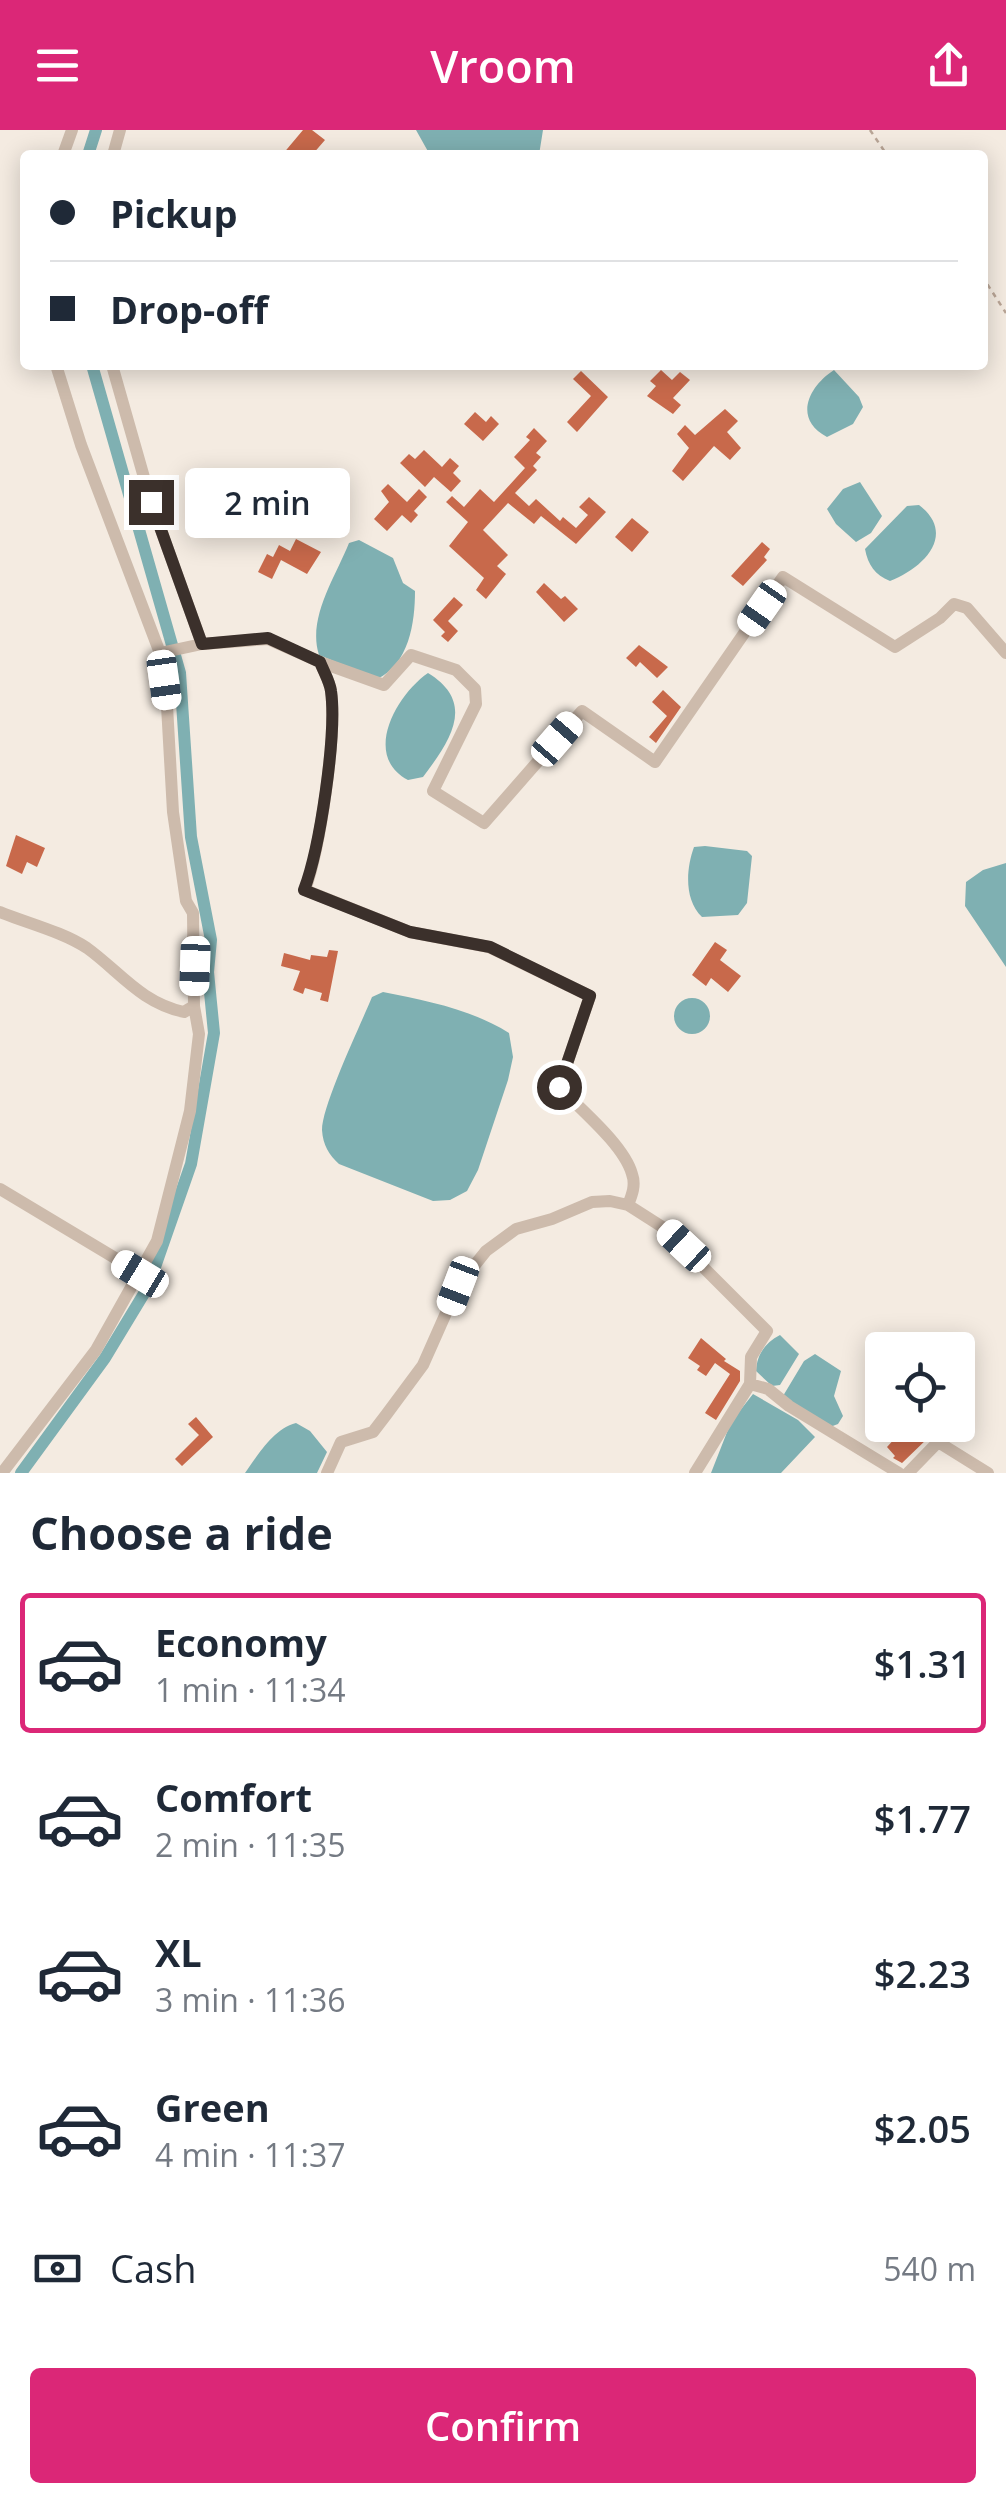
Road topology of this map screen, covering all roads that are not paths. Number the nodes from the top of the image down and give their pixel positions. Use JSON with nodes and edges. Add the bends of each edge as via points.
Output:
{"nodes":[{"id":1,"x":58,"y":370,"type":"edge"},
{"id":2,"x":113,"y":370,"type":"edge"},
{"id":3,"x":202,"y":644,"type":"junction"},
{"id":4,"x":160,"y":653,"type":"junction"},
{"id":5,"x":1006,"y":653,"type":"edge"},
{"id":6,"x":320,"y":662,"type":"junction"},
{"id":7,"x":0,"y":912,"type":"edge"},
{"id":8,"x":194,"y":1006,"type":"junction"},
{"id":9,"x":0,"y":1189,"type":"edge"},
{"id":10,"x":628,"y":1205,"type":"junction"},
{"id":11,"x":140,"y":1274,"type":"junction"},
{"id":12,"x":750,"y":1384,"type":"junction"},
{"id":13,"x":1,"y":1473,"type":"edge"},
{"id":14,"x":328,"y":1473,"type":"edge"},
{"id":15,"x":695,"y":1473,"type":"edge"},
{"id":16,"x":900,"y":1473,"type":"edge"},
{"id":17,"x":908,"y":1473,"type":"edge"},
{"id":18,"x":988,"y":1473,"type":"edge"}],
"edges":[{"from":1,"to":4,"type":"street"},
{"from":2,"to":3,"type":"street"},
{"from":3,"to":4,"type":"street"},
{"from":3,"to":6,"type":"street","via":[[268,638]]},
{"from":4,"to":8,"type":"street","via":[[173,812],[193,913]]},
{"from":5,"to":6,"type":"street","via":[[967,608],[954,604],[895,647],[783,577],[655,762],[582,711],[484,823],[434,791],[476,704],[475,690],[456,670],[411,654],[384,686]]},
{"from":6,"to":10,"type":"street","via":[[331,688],[332,728],[315,862],[304,890],[410,932],[490,947],[590,996],[559,1087],[632,1172]]},
{"from":7,"to":8,"type":"street","via":[[86,947],[126,984],[174,1010]]},
{"from":8,"to":11,"type":"street","via":[[199,1034],[190,1111],[156,1241]]},
{"from":9,"to":11,"type":"street"},
{"from":10,"to":12,"type":"street","via":[[664,1228],[768,1330],[751,1357]]},
{"from":10,"to":14,"type":"street","via":[[592,1202],[516,1229],[486,1251],[458,1286],[423,1365],[373,1432],[341,1442]]},
{"from":11,"to":13,"type":"street","via":[[96,1350]]},
{"from":12,"to":15,"type":"street"},
{"from":12,"to":16,"type":"street","via":[[768,1388]]},
{"from":17,"to":18,"type":"street","via":[[938,1442]]}]}
